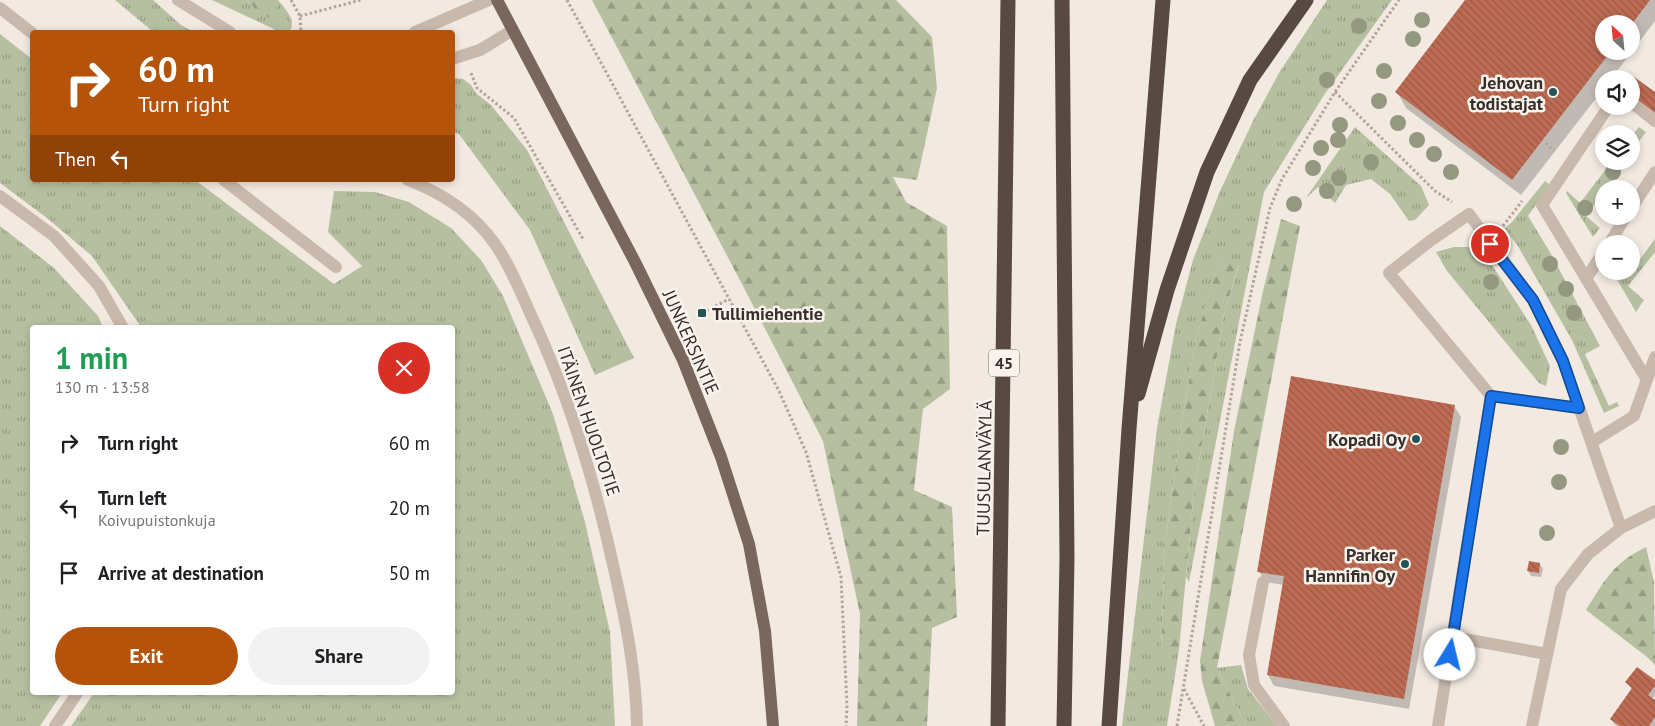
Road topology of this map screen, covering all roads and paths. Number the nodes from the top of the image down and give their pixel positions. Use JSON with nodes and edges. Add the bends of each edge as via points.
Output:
{"nodes":[{"id":1,"x":178,"y":0,"type":"edge"},
{"id":2,"x":291,"y":0,"type":"edge"},
{"id":3,"x":361,"y":0,"type":"edge"},
{"id":4,"x":489,"y":0,"type":"edge"},
{"id":5,"x":497,"y":0,"type":"edge"},
{"id":6,"x":567,"y":0,"type":"edge"},
{"id":7,"x":1008,"y":0,"type":"edge"},
{"id":8,"x":1062,"y":0,"type":"edge"},
{"id":9,"x":1163,"y":0,"type":"edge"},
{"id":10,"x":1306,"y":0,"type":"edge"},
{"id":11,"x":1399,"y":0,"type":"edge"},
{"id":12,"x":0,"y":8,"type":"edge"},
{"id":13,"x":300,"y":16,"type":"junction"},
{"id":14,"x":227,"y":30,"type":"edge"},
{"id":15,"x":302,"y":30,"type":"edge"},
{"id":16,"x":420,"y":30,"type":"edge"},
{"id":17,"x":513,"y":30,"type":"junction"},
{"id":18,"x":30,"y":31,"type":"edge"},
{"id":19,"x":458,"y":58,"type":"edge"},
{"id":20,"x":1335,"y":92,"type":"junction"},
{"id":21,"x":1640,"y":109,"type":"edge"},
{"id":22,"x":1603,"y":115,"type":"edge"},
{"id":23,"x":1655,"y":120,"type":"edge"},
{"id":24,"x":1655,"y":172,"type":"edge"},
{"id":25,"x":227,"y":182,"type":"edge"},
{"id":26,"x":413,"y":182,"type":"edge"},
{"id":27,"x":1640,"y":195,"type":"edge"},
{"id":28,"x":0,"y":196,"type":"edge"},
{"id":29,"x":1524,"y":198,"type":"dead end"},
{"id":30,"x":1469,"y":214,"type":"junction"},
{"id":31,"x":583,"y":240,"type":"dead end"},
{"id":32,"x":1490,"y":244,"type":"junction"},
{"id":33,"x":1595,"y":264,"type":"edge"},
{"id":34,"x":336,"y":267,"type":"dead end"},
{"id":35,"x":1586,"y":278,"type":"junction"},
{"id":36,"x":729,"y":299,"type":"junction"},
{"id":37,"x":702,"y":313,"type":"dead end"},
{"id":38,"x":120,"y":325,"type":"edge"},
{"id":39,"x":1655,"y":357,"type":"edge"},
{"id":40,"x":1647,"y":380,"type":"junction"},
{"id":41,"x":1491,"y":396,"type":"junction"},
{"id":42,"x":1579,"y":408,"type":"junction"},
{"id":43,"x":1129,"y":429,"type":"junction"},
{"id":44,"x":1592,"y":442,"type":"junction"},
{"id":45,"x":1655,"y":511,"type":"edge"},
{"id":46,"x":1621,"y":528,"type":"junction"},
{"id":47,"x":1262,"y":582,"type":"dead end"},
{"id":48,"x":1453,"y":637,"type":"junction"},
{"id":49,"x":1547,"y":654,"type":"junction"},
{"id":50,"x":1183,"y":688,"type":"junction"},
{"id":51,"x":76,"y":695,"type":"edge"},
{"id":52,"x":55,"y":726,"type":"edge"},
{"id":53,"x":636,"y":726,"type":"edge"},
{"id":54,"x":773,"y":726,"type":"edge"},
{"id":55,"x":846,"y":726,"type":"edge"},
{"id":56,"x":998,"y":726,"type":"edge"},
{"id":57,"x":1064,"y":726,"type":"edge"},
{"id":58,"x":1109,"y":726,"type":"edge"},
{"id":59,"x":1177,"y":726,"type":"edge"},
{"id":60,"x":1204,"y":726,"type":"edge"},
{"id":61,"x":1284,"y":726,"type":"edge"},
{"id":62,"x":1438,"y":726,"type":"edge"},
{"id":63,"x":1532,"y":726,"type":"edge"}],
"edges":[{"from":1,"to":14,"type":"street"},
{"from":2,"to":13,"type":"path"},
{"from":3,"to":13,"type":"path"},
{"from":4,"to":16,"type":"street"},
{"from":5,"to":17,"type":"main road","name":"JUNKERSINTIE"},
{"from":6,"to":36,"type":"path"},
{"from":7,"to":56,"type":"highway","name":"TUUSULANVÄYLÄ","number":"45"},
{"from":8,"to":57,"type":"highway","via":[[1067,558]]},
{"from":9,"to":43,"type":"highway"},
{"from":10,"to":43,"type":"highway","via":[[1250,80],[1206,172],[1167,290]]},
{"from":11,"to":20,"type":"path"},
{"from":12,"to":18,"type":"street"},
{"from":13,"to":15,"type":"path"},
{"from":17,"to":19,"type":"street","via":[[480,50]]},
{"from":17,"to":54,"type":"main road","name":"JUNKERSINTIE","via":[[636,262],[683,360],[721,457],[749,544],[765,631]]},
{"from":19,"to":31,"type":"path","via":[[477,88],[514,118]]},
{"from":20,"to":30,"type":"path","via":[[1435,191]]},
{"from":20,"to":50,"type":"path","via":[[1282,180],[1270,208],[1240,342]]},
{"from":21,"to":23,"type":"street"},
{"from":22,"to":35,"type":"street","via":[[1542,205]]},
{"from":24,"to":27,"type":"street"},
{"from":25,"to":34,"type":"street"},
{"from":26,"to":53,"type":"street","name":"ITÄINEN HUOLTOTIE","via":[[429,188],[466,212],[495,244],[546,345],[571,411],[602,516],[628,631],[636,692]]},
{"from":28,"to":38,"type":"street","via":[[54,236],[100,286]]},
{"from":29,"to":32,"type":"path"},
{"from":30,"to":32,"type":"street"},
{"from":30,"to":41,"type":"street","via":[[1389,273]]},
{"from":32,"to":42,"type":"street","via":[[1533,300],[1563,361]]},
{"from":33,"to":35,"type":"street"},
{"from":35,"to":40,"type":"street"},
{"from":36,"to":37,"type":"path"},
{"from":36,"to":55,"type":"path","via":[[779,391],[806,452],[841,577]]},
{"from":39,"to":40,"type":"street"},
{"from":40,"to":44,"type":"street","via":[[1634,416]]},
{"from":41,"to":42,"type":"street"},
{"from":41,"to":48,"type":"street"},
{"from":42,"to":44,"type":"street"},
{"from":43,"to":58,"type":"highway"},
{"from":44,"to":46,"type":"street"},
{"from":45,"to":46,"type":"street"},
{"from":46,"to":49,"type":"street","via":[[1588,554],[1561,589]]},
{"from":47,"to":61,"type":"street","via":[[1249,655],[1254,685]]},
{"from":48,"to":49,"type":"street"},
{"from":48,"to":62,"type":"street"},
{"from":49,"to":63,"type":"street"},
{"from":50,"to":59,"type":"path"},
{"from":50,"to":60,"type":"path"},
{"from":51,"to":52,"type":"street"}]}
